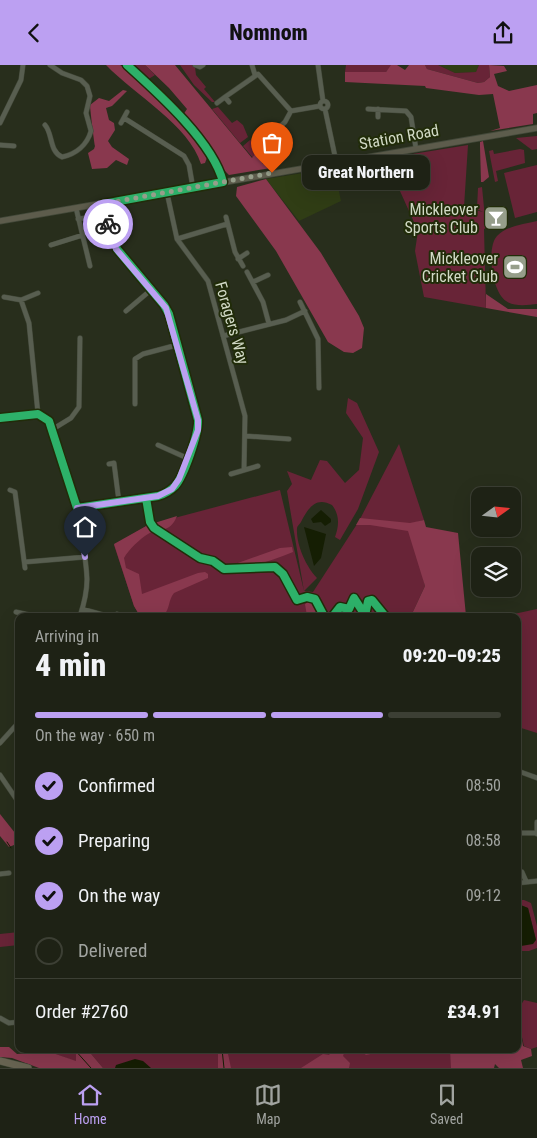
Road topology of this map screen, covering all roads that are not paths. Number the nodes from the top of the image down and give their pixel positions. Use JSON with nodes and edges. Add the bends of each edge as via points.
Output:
{"nodes":[{"id":1,"x":24,"y":65,"type":"edge"},
{"id":2,"x":50,"y":65,"type":"edge"},
{"id":3,"x":194,"y":65,"type":"edge"},
{"id":4,"x":203,"y":65,"type":"edge"},
{"id":5,"x":252,"y":65,"type":"edge"},
{"id":6,"x":318,"y":65,"type":"edge"},
{"id":7,"x":255,"y":75,"type":"junction"},
{"id":8,"x":225,"y":97,"type":"junction"},
{"id":9,"x":229,"y":102,"type":"dead end"},
{"id":10,"x":218,"y":103,"type":"dead end"},
{"id":11,"x":323,"y":105,"type":"junction"},
{"id":12,"x":368,"y":109,"type":"dead end"},
{"id":13,"x":378,"y":109,"type":"junction"},
{"id":14,"x":291,"y":111,"type":"junction"},
{"id":15,"x":127,"y":112,"type":"dead end"},
{"id":16,"x":378,"y":117,"type":"dead end"},
{"id":17,"x":0,"y":123,"type":"edge"},
{"id":18,"x":45,"y":125,"type":"dead end"},
{"id":19,"x":537,"y":128,"type":"edge"},
{"id":20,"x":56,"y":132,"type":"dead end"},
{"id":21,"x":50,"y":133,"type":"junction"},
{"id":22,"x":86,"y":143,"type":"junction"},
{"id":23,"x":263,"y":143,"type":"dead end"},
{"id":24,"x":0,"y":145,"type":"edge"},
{"id":25,"x":14,"y":145,"type":"dead end"},
{"id":26,"x":91,"y":147,"type":"dead end"},
{"id":27,"x":416,"y":149,"type":"junction"},
{"id":28,"x":336,"y":161,"type":"junction"},
{"id":29,"x":193,"y":188,"type":"junction"},
{"id":30,"x":166,"y":193,"type":"junction"},
{"id":31,"x":103,"y":204,"type":"junction"},
{"id":32,"x":76,"y":208,"type":"junction"},
{"id":33,"x":106,"y":215,"type":"junction"},
{"id":34,"x":226,"y":217,"type":"dead end"},
{"id":35,"x":78,"y":219,"type":"junction"},
{"id":36,"x":0,"y":221,"type":"edge"},
{"id":37,"x":227,"y":224,"type":"junction"},
{"id":38,"x":82,"y":235,"type":"junction"},
{"id":39,"x":177,"y":239,"type":"junction"},
{"id":40,"x":56,"y":250,"type":"dead end"},
{"id":41,"x":247,"y":253,"type":"dead end"},
{"id":42,"x":238,"y":259,"type":"junction"},
{"id":43,"x":90,"y":266,"type":"dead end"},
{"id":44,"x":243,"y":266,"type":"dead end"},
{"id":45,"x":247,"y":272,"type":"dead end"},
{"id":46,"x":268,"y":275,"type":"dead end"},
{"id":47,"x":253,"y":282,"type":"junction"},
{"id":48,"x":152,"y":289,"type":"junction"},
{"id":49,"x":38,"y":293,"type":"dead end"},
{"id":50,"x":7,"y":295,"type":"dead end"},
{"id":51,"x":21,"y":300,"type":"junction"},
{"id":52,"x":300,"y":302,"type":"dead end"},
{"id":53,"x":126,"y":311,"type":"dead end"},
{"id":54,"x":305,"y":311,"type":"junction"},
{"id":55,"x":269,"y":324,"type":"junction"},
{"id":56,"x":37,"y":334,"type":"dead end"},
{"id":57,"x":30,"y":335,"type":"junction"},
{"id":58,"x":223,"y":336,"type":"junction"},
{"id":59,"x":80,"y":338,"type":"dead end"},
{"id":60,"x":177,"y":345,"type":"junction"},
{"id":61,"x":318,"y":388,"type":"dead end"},
{"id":62,"x":136,"y":404,"type":"dead end"},
{"id":63,"x":38,"y":414,"type":"junction"},
{"id":64,"x":0,"y":418,"type":"edge"},
{"id":65,"x":53,"y":429,"type":"junction"},
{"id":66,"x":246,"y":436,"type":"junction"},
{"id":67,"x":289,"y":439,"type":"dead end"},
{"id":68,"x":161,"y":445,"type":"dead end"},
{"id":69,"x":187,"y":458,"type":"junction"},
{"id":70,"x":108,"y":464,"type":"dead end"},
{"id":71,"x":258,"y":466,"type":"dead end"},
{"id":72,"x":244,"y":469,"type":"junction"},
{"id":73,"x":231,"y":474,"type":"dead end"},
{"id":74,"x":10,"y":490,"type":"dead end"},
{"id":75,"x":119,"y":502,"type":"junction"},
{"id":76,"x":77,"y":508,"type":"junction"},
{"id":77,"x":85,"y":557,"type":"junction"},
{"id":78,"x":25,"y":562,"type":"junction"},
{"id":79,"x":25,"y":568,"type":"dead end"},
{"id":80,"x":82,"y":609,"type":"junction"},
{"id":81,"x":81,"y":613,"type":"edge"},
{"id":82,"x":96,"y":613,"type":"edge"},
{"id":83,"x":15,"y":727,"type":"edge"},
{"id":84,"x":0,"y":743,"type":"edge"},
{"id":85,"x":521,"y":772,"type":"edge"},
{"id":86,"x":0,"y":775,"type":"edge"},
{"id":87,"x":537,"y":778,"type":"edge"},
{"id":88,"x":15,"y":797,"type":"edge"},
{"id":89,"x":537,"y":822,"type":"edge"},
{"id":90,"x":521,"y":833,"type":"edge"},
{"id":91,"x":537,"y":834,"type":"edge"},
{"id":92,"x":521,"y":872,"type":"edge"},
{"id":93,"x":9,"y":873,"type":"dead end"},
{"id":94,"x":0,"y":874,"type":"edge"},
{"id":95,"x":526,"y":881,"type":"junction"},
{"id":96,"x":537,"y":881,"type":"edge"},
{"id":97,"x":521,"y":882,"type":"edge"},
{"id":98,"x":0,"y":1018,"type":"edge"},
{"id":99,"x":15,"y":1022,"type":"edge"},
{"id":100,"x":0,"y":1061,"type":"edge"},
{"id":101,"x":28,"y":1068,"type":"edge"}],
"edges":[{"from":1,"to":17,"type":"street"},
{"from":2,"to":22,"type":"street","via":[[83,81],[88,88],[90,99],[86,113],[92,128]]},
{"from":3,"to":4,"type":"street"},
{"from":5,"to":7,"type":"street"},
{"from":6,"to":11,"type":"street"},
{"from":7,"to":8,"type":"street"},
{"from":7,"to":14,"type":"street","via":[[261,76]]},
{"from":8,"to":9,"type":"street"},
{"from":8,"to":10,"type":"street"},
{"from":11,"to":14,"type":"street"},
{"from":11,"to":28,"type":"street"},
{"from":12,"to":13,"type":"street"},
{"from":13,"to":16,"type":"street"},
{"from":13,"to":27,"type":"street","via":[[399,109],[410,113]]},
{"from":14,"to":23,"type":"street","via":[[285,122]]},
{"from":15,"to":29,"type":"street","via":[[123,120],[184,156]]},
{"from":18,"to":21,"type":"street"},
{"from":19,"to":27,"type":"main road","name":"Station Road"},
{"from":20,"to":21,"type":"street"},
{"from":21,"to":22,"type":"street","via":[[54,149],[60,156],[72,154]]},
{"from":22,"to":26,"type":"street"},
{"from":24,"to":25,"type":"street"},
{"from":27,"to":28,"type":"main road","name":"Station Road"},
{"from":28,"to":29,"type":"main road","name":"Station Road"},
{"from":29,"to":30,"type":"main road","name":"Station Road"},
{"from":30,"to":31,"type":"main road","name":"Station Road"},
{"from":30,"to":39,"type":"street","name":"Foragers Way"},
{"from":31,"to":32,"type":"main road","name":"Station Road"},
{"from":31,"to":33,"type":"street"},
{"from":32,"to":35,"type":"street"},
{"from":32,"to":36,"type":"main road","name":"Station Road"},
{"from":33,"to":35,"type":"street"},
{"from":33,"to":48,"type":"street","via":[[116,249]]},
{"from":34,"to":37,"type":"street"},
{"from":35,"to":38,"type":"street"},
{"from":37,"to":39,"type":"street"},
{"from":37,"to":42,"type":"street"},
{"from":38,"to":40,"type":"street","via":[[53,245]]},
{"from":38,"to":43,"type":"street"},
{"from":39,"to":58,"type":"street","name":"Foragers Way","via":[[208,281]]},
{"from":41,"to":42,"type":"street"},
{"from":42,"to":44,"type":"street"},
{"from":45,"to":47,"type":"street"},
{"from":46,"to":47,"type":"street"},
{"from":47,"to":55,"type":"street"},
{"from":48,"to":53,"type":"street","via":[[129,305]]},
{"from":48,"to":60,"type":"street","via":[[166,308]]},
{"from":49,"to":51,"type":"street"},
{"from":50,"to":51,"type":"street"},
{"from":51,"to":57,"type":"street"},
{"from":52,"to":54,"type":"street"},
{"from":54,"to":55,"type":"street"},
{"from":54,"to":61,"type":"street","via":[[318,339]]},
{"from":55,"to":58,"type":"street"},
{"from":56,"to":57,"type":"street"},
{"from":57,"to":63,"type":"street"},
{"from":58,"to":66,"type":"street","name":"Foragers Way","via":[[245,417]]},
{"from":59,"to":65,"type":"street","via":[[79,407],[71,418]]},
{"from":60,"to":62,"type":"street","via":[[134,359]]},
{"from":60,"to":69,"type":"street","via":[[198,423]]},
{"from":63,"to":64,"type":"street"},
{"from":63,"to":65,"type":"street","via":[[49,421]]},
{"from":65,"to":76,"type":"street"},
{"from":66,"to":67,"type":"street"},
{"from":66,"to":72,"type":"street","name":"Foragers Way"},
{"from":68,"to":69,"type":"street"},
{"from":69,"to":75,"type":"street","via":[[179,479],[169,491],[158,496]]},
{"from":70,"to":75,"type":"street","via":[[114,463]]},
{"from":71,"to":72,"type":"street"},
{"from":72,"to":73,"type":"street"},
{"from":74,"to":78,"type":"street","via":[[15,492],[19,508]]},
{"from":75,"to":76,"type":"street"},
{"from":76,"to":77,"type":"street"},
{"from":77,"to":78,"type":"street"},
{"from":77,"to":80,"type":"street","via":[[86,585]]},
{"from":78,"to":79,"type":"street"},
{"from":80,"to":81,"type":"street"},
{"from":80,"to":82,"type":"street"},
{"from":83,"to":84,"type":"street"},
{"from":85,"to":87,"type":"street"},
{"from":86,"to":88,"type":"street"},
{"from":89,"to":91,"type":"street"},
{"from":90,"to":91,"type":"street"},
{"from":92,"to":95,"type":"street"},
{"from":93,"to":94,"type":"street"},
{"from":95,"to":96,"type":"street"},
{"from":95,"to":97,"type":"street"},
{"from":98,"to":99,"type":"street"},
{"from":100,"to":101,"type":"highway"}]}
